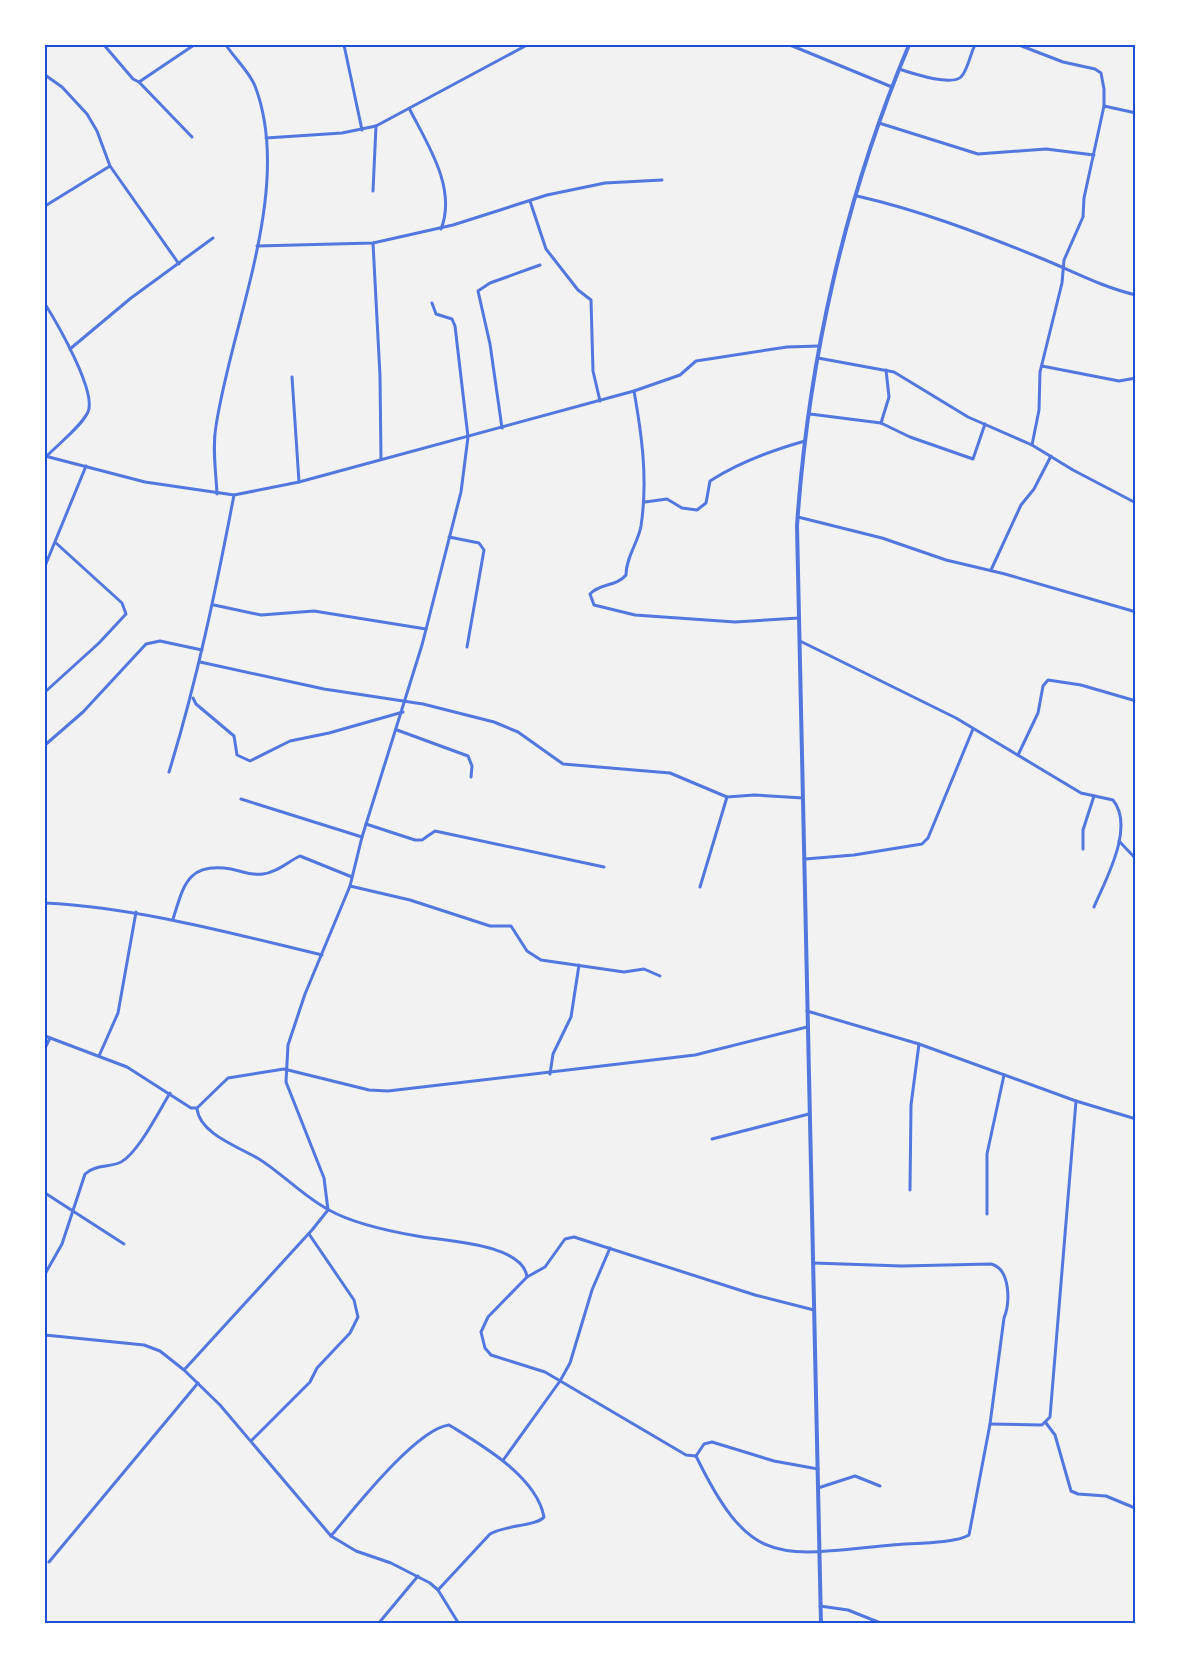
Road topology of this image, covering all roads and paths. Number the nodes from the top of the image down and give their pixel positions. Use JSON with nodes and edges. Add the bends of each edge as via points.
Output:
{"nodes":[{"id":1,"x":104,"y":45,"type":"edge"},
{"id":2,"x":194,"y":45,"type":"edge"},
{"id":3,"x":226,"y":45,"type":"edge"},
{"id":4,"x":344,"y":45,"type":"edge"},
{"id":5,"x":526,"y":45,"type":"edge"},
{"id":6,"x":790,"y":45,"type":"edge"},
{"id":7,"x":909,"y":45,"type":"edge"},
{"id":8,"x":975,"y":45,"type":"edge"},
{"id":9,"x":1019,"y":45,"type":"edge"},
{"id":10,"x":899,"y":69,"type":"junction"},
{"id":11,"x":45,"y":75,"type":"edge"},
{"id":12,"x":139,"y":82,"type":"junction"},
{"id":13,"x":892,"y":87,"type":"junction"},
{"id":14,"x":1104,"y":106,"type":"junction"},
{"id":15,"x":410,"y":109,"type":"junction"},
{"id":16,"x":1136,"y":113,"type":"edge"},
{"id":17,"x":878,"y":122,"type":"junction"},
{"id":18,"x":376,"y":126,"type":"junction"},
{"id":19,"x":362,"y":130,"type":"junction"},
{"id":20,"x":192,"y":137,"type":"dead end"},
{"id":21,"x":266,"y":138,"type":"junction"},
{"id":22,"x":1094,"y":155,"type":"junction"},
{"id":23,"x":110,"y":166,"type":"junction"},
{"id":24,"x":662,"y":180,"type":"dead end"},
{"id":25,"x":373,"y":191,"type":"dead end"},
{"id":26,"x":857,"y":196,"type":"junction"},
{"id":27,"x":530,"y":201,"type":"junction"},
{"id":28,"x":45,"y":206,"type":"edge"},
{"id":29,"x":441,"y":229,"type":"junction"},
{"id":30,"x":213,"y":238,"type":"dead end"},
{"id":31,"x":373,"y":243,"type":"junction"},
{"id":32,"x":257,"y":246,"type":"junction"},
{"id":33,"x":180,"y":264,"type":"junction"},
{"id":34,"x":540,"y":265,"type":"dead end"},
{"id":35,"x":1064,"y":268,"type":"junction"},
{"id":36,"x":1136,"y":295,"type":"edge"},
{"id":37,"x":432,"y":303,"type":"dead end"},
{"id":38,"x":45,"y":304,"type":"edge"},
{"id":39,"x":819,"y":346,"type":"junction"},
{"id":40,"x":70,"y":349,"type":"junction"},
{"id":41,"x":818,"y":358,"type":"junction"},
{"id":42,"x":1042,"y":366,"type":"junction"},
{"id":43,"x":886,"y":370,"type":"junction"},
{"id":44,"x":292,"y":377,"type":"dead end"},
{"id":45,"x":1136,"y":378,"type":"edge"},
{"id":46,"x":634,"y":391,"type":"junction"},
{"id":47,"x":600,"y":401,"type":"junction"},
{"id":48,"x":810,"y":414,"type":"junction"},
{"id":49,"x":881,"y":423,"type":"junction"},
{"id":50,"x":985,"y":424,"type":"junction"},
{"id":51,"x":502,"y":428,"type":"junction"},
{"id":52,"x":468,"y":437,"type":"junction"},
{"id":53,"x":807,"y":441,"type":"junction"},
{"id":54,"x":1032,"y":445,"type":"junction"},
{"id":55,"x":45,"y":456,"type":"edge"},
{"id":56,"x":1051,"y":456,"type":"junction"},
{"id":57,"x":381,"y":459,"type":"junction"},
{"id":58,"x":86,"y":466,"type":"junction"},
{"id":59,"x":299,"y":483,"type":"junction"},
{"id":60,"x":217,"y":494,"type":"junction"},
{"id":61,"x":234,"y":495,"type":"junction"},
{"id":62,"x":645,"y":502,"type":"junction"},
{"id":63,"x":1136,"y":503,"type":"edge"},
{"id":64,"x":798,"y":517,"type":"junction"},
{"id":65,"x":449,"y":537,"type":"junction"},
{"id":66,"x":56,"y":543,"type":"junction"},
{"id":67,"x":45,"y":566,"type":"edge"},
{"id":68,"x":991,"y":570,"type":"junction"},
{"id":69,"x":214,"y":604,"type":"junction"},
{"id":70,"x":1136,"y":612,"type":"edge"},
{"id":71,"x":799,"y":618,"type":"junction"},
{"id":72,"x":426,"y":629,"type":"junction"},
{"id":73,"x":800,"y":641,"type":"junction"},
{"id":74,"x":467,"y":647,"type":"dead end"},
{"id":75,"x":202,"y":650,"type":"junction"},
{"id":76,"x":200,"y":662,"type":"junction"},
{"id":77,"x":45,"y":692,"type":"edge"},
{"id":78,"x":193,"y":696,"type":"junction"},
{"id":79,"x":406,"y":701,"type":"junction"},
{"id":80,"x":1136,"y":701,"type":"edge"},
{"id":81,"x":403,"y":711,"type":"junction"},
{"id":82,"x":397,"y":729,"type":"junction"},
{"id":83,"x":973,"y":729,"type":"junction"},
{"id":84,"x":45,"y":745,"type":"edge"},
{"id":85,"x":1018,"y":755,"type":"junction"},
{"id":86,"x":168,"y":772,"type":"dead end"},
{"id":87,"x":471,"y":777,"type":"dead end"},
{"id":88,"x":1094,"y":796,"type":"junction"},
{"id":89,"x":727,"y":797,"type":"junction"},
{"id":90,"x":803,"y":798,"type":"junction"},
{"id":91,"x":241,"y":799,"type":"dead end"},
{"id":92,"x":366,"y":824,"type":"junction"},
{"id":93,"x":362,"y":837,"type":"junction"},
{"id":94,"x":1119,"y":841,"type":"junction"},
{"id":95,"x":1083,"y":849,"type":"dead end"},
{"id":96,"x":805,"y":859,"type":"junction"},
{"id":97,"x":1136,"y":859,"type":"edge"},
{"id":98,"x":604,"y":867,"type":"dead end"},
{"id":99,"x":352,"y":877,"type":"junction"},
{"id":100,"x":350,"y":886,"type":"junction"},
{"id":101,"x":700,"y":887,"type":"dead end"},
{"id":102,"x":45,"y":903,"type":"edge"},
{"id":103,"x":1094,"y":907,"type":"dead end"},
{"id":104,"x":136,"y":912,"type":"junction"},
{"id":105,"x":173,"y":918,"type":"junction"},
{"id":106,"x":322,"y":955,"type":"junction"},
{"id":107,"x":579,"y":965,"type":"junction"},
{"id":108,"x":660,"y":976,"type":"dead end"},
{"id":109,"x":806,"y":1011,"type":"junction"},
{"id":110,"x":807,"y":1027,"type":"junction"},
{"id":111,"x":45,"y":1036,"type":"edge"},
{"id":112,"x":50,"y":1038,"type":"junction"},
{"id":113,"x":919,"y":1044,"type":"junction"},
{"id":114,"x":45,"y":1048,"type":"edge"},
{"id":115,"x":99,"y":1056,"type":"junction"},
{"id":116,"x":284,"y":1069,"type":"junction"},
{"id":117,"x":550,"y":1074,"type":"junction"},
{"id":118,"x":1004,"y":1075,"type":"junction"},
{"id":119,"x":170,"y":1093,"type":"junction"},
{"id":120,"x":1076,"y":1101,"type":"junction"},
{"id":121,"x":197,"y":1108,"type":"junction"},
{"id":122,"x":809,"y":1114,"type":"junction"},
{"id":123,"x":1136,"y":1119,"type":"edge"},
{"id":124,"x":712,"y":1139,"type":"dead end"},
{"id":125,"x":910,"y":1190,"type":"dead end"},
{"id":126,"x":45,"y":1193,"type":"edge"},
{"id":127,"x":328,"y":1210,"type":"junction"},
{"id":128,"x":74,"y":1212,"type":"junction"},
{"id":129,"x":987,"y":1214,"type":"dead end"},
{"id":130,"x":309,"y":1234,"type":"junction"},
{"id":131,"x":124,"y":1244,"type":"dead end"},
{"id":132,"x":610,"y":1248,"type":"junction"},
{"id":133,"x":813,"y":1263,"type":"junction"},
{"id":134,"x":45,"y":1274,"type":"edge"},
{"id":135,"x":527,"y":1277,"type":"junction"},
{"id":136,"x":814,"y":1310,"type":"junction"},
{"id":137,"x":45,"y":1335,"type":"edge"},
{"id":138,"x":184,"y":1370,"type":"junction"},
{"id":139,"x":560,"y":1381,"type":"junction"},
{"id":140,"x":198,"y":1383,"type":"junction"},
{"id":141,"x":1046,"y":1423,"type":"junction"},
{"id":142,"x":990,"y":1424,"type":"junction"},
{"id":143,"x":252,"y":1440,"type":"junction"},
{"id":144,"x":696,"y":1456,"type":"junction"},
{"id":145,"x":504,"y":1459,"type":"junction"},
{"id":146,"x":818,"y":1469,"type":"junction"},
{"id":147,"x":1136,"y":1482,"type":"edge"},
{"id":148,"x":880,"y":1486,"type":"dead end"},
{"id":149,"x":818,"y":1488,"type":"junction"},
{"id":150,"x":1135,"y":1508,"type":"edge"},
{"id":151,"x":1135,"y":1515,"type":"edge"},
{"id":152,"x":331,"y":1536,"type":"junction"},
{"id":153,"x":819,"y":1552,"type":"junction"},
{"id":154,"x":49,"y":1562,"type":"dead end"},
{"id":155,"x":1136,"y":1567,"type":"edge"},
{"id":156,"x":418,"y":1576,"type":"junction"},
{"id":157,"x":438,"y":1590,"type":"junction"},
{"id":158,"x":820,"y":1606,"type":"junction"},
{"id":159,"x":378,"y":1624,"type":"edge"},
{"id":160,"x":459,"y":1624,"type":"edge"},
{"id":161,"x":820,"y":1624,"type":"edge"},
{"id":162,"x":883,"y":1624,"type":"edge"}],
"edges":[{"from":1,"to":12,"type":"street"},
{"from":2,"to":12,"type":"street"},
{"from":3,"to":21,"type":"street","via":[[254,85]]},
{"from":4,"to":19,"type":"street"},
{"from":5,"to":15,"type":"street"},
{"from":6,"to":13,"type":"street"},
{"from":7,"to":10,"type":"street"},
{"from":8,"to":10,"type":"street","via":[[963,73],[956,79],[936,79]]},
{"from":9,"to":14,"type":"street","via":[[1101,73]]},
{"from":10,"to":13,"type":"street"},
{"from":11,"to":23,"type":"street","via":[[87,114]]},
{"from":12,"to":20,"type":"street"},
{"from":13,"to":17,"type":"street"},
{"from":14,"to":16,"type":"street"},
{"from":14,"to":22,"type":"street"},
{"from":15,"to":18,"type":"street"},
{"from":15,"to":29,"type":"street","via":[[434,158],[447,200]]},
{"from":17,"to":22,"type":"street","via":[[978,154],[1046,149]]},
{"from":17,"to":26,"type":"street"},
{"from":18,"to":19,"type":"street"},
{"from":18,"to":25,"type":"street"},
{"from":19,"to":21,"type":"street"},
{"from":21,"to":32,"type":"street","via":[[268,160]]},
{"from":22,"to":35,"type":"street","via":[[1083,217],[1070,243]]},
{"from":23,"to":28,"type":"street"},
{"from":23,"to":33,"type":"street"},
{"from":24,"to":27,"type":"street","via":[[605,183]]},
{"from":26,"to":35,"type":"street","via":[[959,225]]},
{"from":26,"to":39,"type":"street"},
{"from":27,"to":29,"type":"street"},
{"from":27,"to":47,"type":"street","via":[[546,249],[578,290],[591,300],[593,372]]},
{"from":29,"to":31,"type":"street"},
{"from":30,"to":33,"type":"street"},
{"from":31,"to":32,"type":"street"},
{"from":31,"to":57,"type":"street"},
{"from":32,"to":60,"type":"street","via":[[215,429]]},
{"from":33,"to":40,"type":"street","via":[[131,298]]},
{"from":34,"to":51,"type":"street","via":[[478,291]]},
{"from":35,"to":36,"type":"street","via":[[1100,285]]},
{"from":35,"to":42,"type":"street"},
{"from":37,"to":52,"type":"street","via":[[436,314],[454,321]]},
{"from":38,"to":40,"type":"street"},
{"from":39,"to":41,"type":"street"},
{"from":39,"to":46,"type":"street","via":[[696,361],[680,375]]},
{"from":40,"to":55,"type":"street","via":[[90,402],[88,412]]},
{"from":41,"to":43,"type":"street"},
{"from":41,"to":48,"type":"street"},
{"from":42,"to":45,"type":"street","via":[[1119,381]]},
{"from":42,"to":54,"type":"street"},
{"from":43,"to":49,"type":"street","via":[[889,397]]},
{"from":43,"to":50,"type":"street"},
{"from":44,"to":59,"type":"street"},
{"from":46,"to":47,"type":"street"},
{"from":46,"to":62,"type":"street","via":[[644,451]]},
{"from":47,"to":51,"type":"street"},
{"from":48,"to":49,"type":"street"},
{"from":48,"to":53,"type":"street"},
{"from":49,"to":50,"type":"street","via":[[973,459]]},
{"from":50,"to":54,"type":"street"},
{"from":51,"to":52,"type":"street"},
{"from":52,"to":57,"type":"street"},
{"from":52,"to":65,"type":"street","via":[[465,474]]},
{"from":53,"to":62,"type":"street","via":[[721,474],[710,481],[706,503],[697,510],[682,508],[667,499]]},
{"from":53,"to":64,"type":"street"},
{"from":54,"to":56,"type":"street"},
{"from":55,"to":58,"type":"street"},
{"from":56,"to":63,"type":"street"},
{"from":56,"to":68,"type":"street","via":[[1021,505]]},
{"from":57,"to":59,"type":"street"},
{"from":58,"to":60,"type":"street","via":[[146,482]]},
{"from":58,"to":66,"type":"street"},
{"from":59,"to":61,"type":"street"},
{"from":60,"to":61,"type":"street"},
{"from":61,"to":69,"type":"street"},
{"from":62,"to":71,"type":"street","via":[[640,533],[626,574],[614,585],[595,589],[590,594],[594,605],[635,615],[735,622]]},
{"from":64,"to":68,"type":"street","via":[[864,532],[946,560]]},
{"from":64,"to":71,"type":"street"},
{"from":65,"to":72,"type":"street"},
{"from":65,"to":74,"type":"street","via":[[479,543],[484,550]]},
{"from":66,"to":67,"type":"street"},
{"from":66,"to":77,"type":"street","via":[[122,603],[126,614]]},
{"from":68,"to":70,"type":"street"},
{"from":69,"to":72,"type":"street","via":[[261,615],[314,611]]},
{"from":69,"to":75,"type":"street"},
{"from":71,"to":73,"type":"street"},
{"from":72,"to":79,"type":"street"},
{"from":73,"to":83,"type":"street"},
{"from":73,"to":90,"type":"street"},
{"from":75,"to":76,"type":"street"},
{"from":75,"to":84,"type":"street","via":[[160,641],[146,644],[83,712]]},
{"from":76,"to":78,"type":"street"},
{"from":76,"to":79,"type":"street","via":[[324,689]]},
{"from":78,"to":81,"type":"street","via":[[196,705],[234,736],[237,755],[250,761],[290,741]]},
{"from":78,"to":86,"type":"street"},
{"from":79,"to":81,"type":"street"},
{"from":79,"to":89,"type":"street","via":[[494,722],[518,732],[563,764],[670,773]]},
{"from":80,"to":85,"type":"street","via":[[1048,680]]},
{"from":81,"to":82,"type":"street"},
{"from":82,"to":87,"type":"street","via":[[468,756]]},
{"from":82,"to":92,"type":"street"},
{"from":83,"to":85,"type":"street"},
{"from":83,"to":96,"type":"street","via":[[928,838],[922,844]]},
{"from":85,"to":88,"type":"street","via":[[1068,786]]},
{"from":88,"to":94,"type":"street","via":[[1113,800],[1118,807],[1123,820]]},
{"from":88,"to":95,"type":"street","via":[[1083,830]]},
{"from":89,"to":90,"type":"street"},
{"from":89,"to":101,"type":"street"},
{"from":90,"to":96,"type":"street"},
{"from":91,"to":93,"type":"street"},
{"from":92,"to":93,"type":"street"},
{"from":92,"to":98,"type":"street","via":[[415,840],[435,831]]},
{"from":93,"to":99,"type":"street"},
{"from":94,"to":97,"type":"street"},
{"from":94,"to":103,"type":"street"},
{"from":96,"to":109,"type":"street"},
{"from":99,"to":100,"type":"street"},
{"from":99,"to":105,"type":"street","via":[[300,856],[260,875],[228,869],[201,872],[185,881]]},
{"from":100,"to":106,"type":"street"},
{"from":100,"to":107,"type":"street","via":[[410,900],[490,926],[511,926],[532,956]]},
{"from":102,"to":104,"type":"street"},
{"from":104,"to":105,"type":"street"},
{"from":104,"to":115,"type":"street","via":[[118,1013]]},
{"from":105,"to":106,"type":"street"},
{"from":106,"to":116,"type":"street","via":[[296,1018]]},
{"from":107,"to":108,"type":"street","via":[[624,972],[644,969]]},
{"from":107,"to":117,"type":"street","via":[[571,1017],[553,1053]]},
{"from":109,"to":110,"type":"street"},
{"from":109,"to":113,"type":"street"},
{"from":110,"to":117,"type":"street","via":[[695,1055]]},
{"from":110,"to":122,"type":"street"},
{"from":111,"to":112,"type":"street"},
{"from":112,"to":114,"type":"street"},
{"from":112,"to":115,"type":"street"},
{"from":113,"to":118,"type":"street"},
{"from":113,"to":125,"type":"street","via":[[911,1105]]},
{"from":115,"to":119,"type":"street","via":[[141,1074]]},
{"from":116,"to":117,"type":"street","via":[[388,1091]]},
{"from":116,"to":121,"type":"street","via":[[228,1078]]},
{"from":116,"to":127,"type":"street","via":[[291,1099],[324,1178]]},
{"from":118,"to":120,"type":"street"},
{"from":118,"to":129,"type":"street","via":[[987,1154]]},
{"from":119,"to":121,"type":"street"},
{"from":119,"to":128,"type":"street","via":[[128,1157],[86,1173]]},
{"from":120,"to":123,"type":"street"},
{"from":120,"to":141,"type":"street","via":[[1058,1353]]},
{"from":121,"to":127,"type":"street","via":[[201,1121],[224,1140],[273,1168]]},
{"from":122,"to":124,"type":"street"},
{"from":122,"to":133,"type":"street"},
{"from":126,"to":128,"type":"street"},
{"from":127,"to":130,"type":"street"},
{"from":127,"to":135,"type":"street","via":[[407,1235],[490,1247],[516,1262]]},
{"from":128,"to":131,"type":"street"},
{"from":128,"to":134,"type":"street"},
{"from":130,"to":138,"type":"street"},
{"from":130,"to":143,"type":"street","via":[[354,1300],[357,1323],[317,1368],[310,1382]]},
{"from":132,"to":135,"type":"street","via":[[569,1237],[545,1267]]},
{"from":132,"to":136,"type":"street"},
{"from":132,"to":139,"type":"street","via":[[592,1290],[570,1363]]},
{"from":133,"to":136,"type":"street"},
{"from":133,"to":142,"type":"street","via":[[991,1263],[999,1267],[1005,1278],[1008,1305]]},
{"from":135,"to":139,"type":"street","via":[[488,1317],[481,1340],[491,1355],[545,1372]]},
{"from":136,"to":146,"type":"street"},
{"from":137,"to":138,"type":"street","via":[[144,1345],[160,1351]]},
{"from":138,"to":140,"type":"street"},
{"from":139,"to":144,"type":"street","via":[[686,1455]]},
{"from":139,"to":145,"type":"street"},
{"from":140,"to":143,"type":"street"},
{"from":140,"to":154,"type":"street"},
{"from":141,"to":142,"type":"street"},
{"from":141,"to":150,"type":"street","via":[[1055,1435],[1071,1491],[1106,1496]]},
{"from":142,"to":153,"type":"street","via":[[969,1535]]},
{"from":143,"to":152,"type":"street"},
{"from":144,"to":146,"type":"street","via":[[704,1444],[712,1442],[774,1461]]},
{"from":144,"to":153,"type":"street","via":[[718,1500],[745,1532],[778,1550]]},
{"from":145,"to":152,"type":"street","via":[[454,1428],[444,1426],[399,1459]]},
{"from":145,"to":157,"type":"street","via":[[536,1499],[544,1517],[490,1534]]},
{"from":146,"to":149,"type":"street"},
{"from":147,"to":150,"type":"street"},
{"from":148,"to":149,"type":"street","via":[[855,1476]]},
{"from":149,"to":153,"type":"street"},
{"from":150,"to":151,"type":"street"},
{"from":151,"to":155,"type":"street"},
{"from":152,"to":156,"type":"street","via":[[356,1551]]},
{"from":153,"to":158,"type":"street"},
{"from":156,"to":157,"type":"street"},
{"from":156,"to":159,"type":"street"},
{"from":157,"to":160,"type":"street"},
{"from":158,"to":161,"type":"street"},
{"from":158,"to":162,"type":"street","via":[[848,1610]]}]}
